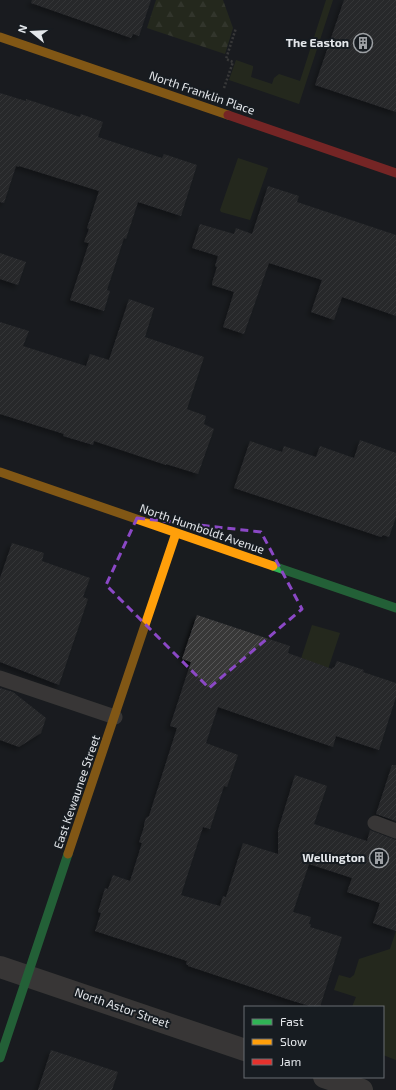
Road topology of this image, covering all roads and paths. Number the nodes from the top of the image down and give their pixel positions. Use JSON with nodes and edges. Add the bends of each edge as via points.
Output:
{"nodes":[{"id":1,"x":236,"y":28,"type":"dead end"},
{"id":2,"x":0,"y":37,"type":"edge"},
{"id":3,"x":233,"y":62,"type":"dead end"},
{"id":4,"x":396,"y":173,"type":"edge"},
{"id":5,"x":0,"y":472,"type":"edge"},
{"id":6,"x":176,"y":533,"type":"junction"},
{"id":7,"x":396,"y":608,"type":"edge"},
{"id":8,"x":0,"y":678,"type":"edge"},
{"id":9,"x":115,"y":717,"type":"junction"},
{"id":10,"x":375,"y":824,"type":"dead end"},
{"id":11,"x":396,"y":830,"type":"edge"},
{"id":12,"x":0,"y":967,"type":"edge"},
{"id":13,"x":28,"y":976,"type":"junction"},
{"id":14,"x":244,"y":1050,"type":"edge"},
{"id":15,"x":0,"y":1058,"type":"edge"},
{"id":16,"x":327,"y":1078,"type":"edge"},
{"id":17,"x":362,"y":1090,"type":"edge"}],
"edges":[{"from":1,"to":3,"type":"path","via":[[226,59]]},
{"from":2,"to":4,"type":"street","name":"North Franklin Place"},
{"from":5,"to":6,"type":"street","name":"North Humboldt Avenue"},
{"from":6,"to":7,"type":"street","name":"North Humboldt Avenue"},
{"from":6,"to":9,"type":"street","name":"East Kewaunee Street"},
{"from":8,"to":9,"type":"lane"},
{"from":9,"to":13,"type":"street","name":"East Kewaunee Street"},
{"from":10,"to":11,"type":"lane"},
{"from":12,"to":13,"type":"street","name":"North Astor Street"},
{"from":13,"to":14,"type":"street","name":"North Astor Street"},
{"from":13,"to":15,"type":"street","name":"East Kewaunee Street"},
{"from":16,"to":17,"type":"street"}]}
